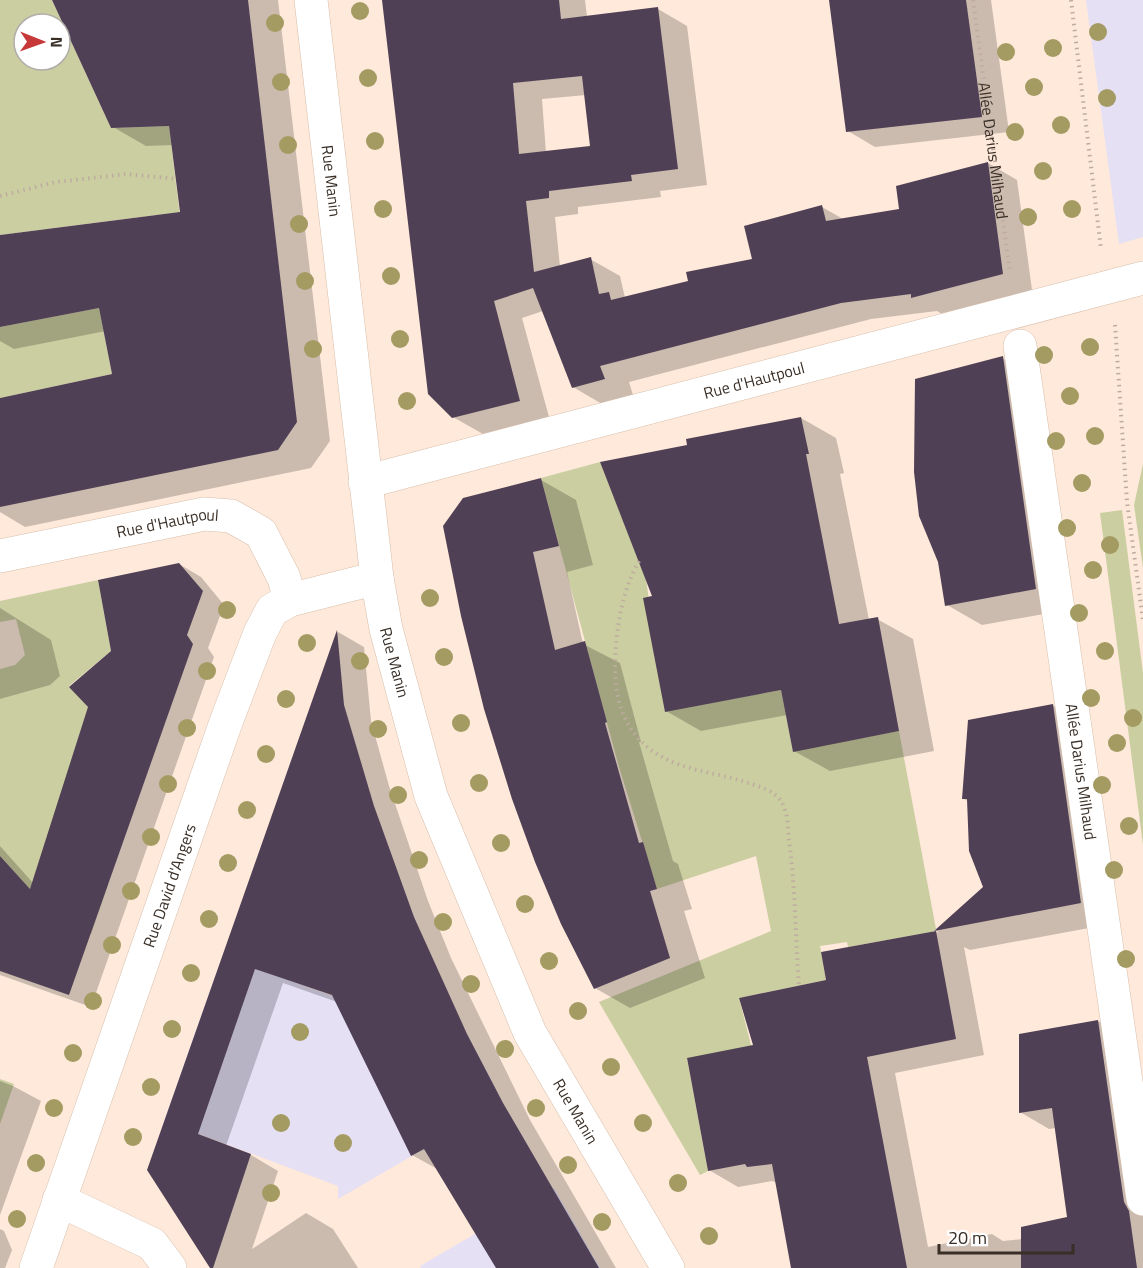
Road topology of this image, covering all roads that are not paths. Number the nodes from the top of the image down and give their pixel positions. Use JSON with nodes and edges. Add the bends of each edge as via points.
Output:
{"nodes":[{"id":1,"x":311,"y":0,"type":"edge"},
{"id":2,"x":1143,"y":278,"type":"edge"},
{"id":3,"x":1020,"y":346,"type":"dead end"},
{"id":4,"x":365,"y":482,"type":"junction"},
{"id":5,"x":0,"y":556,"type":"edge"},
{"id":6,"x":377,"y":578,"type":"junction"},
{"id":7,"x":290,"y":600,"type":"junction"},
{"id":8,"x":1143,"y":1199,"type":"edge"},
{"id":9,"x":59,"y":1200,"type":"junction"},
{"id":10,"x":36,"y":1268,"type":"edge"},
{"id":11,"x":170,"y":1268,"type":"edge"},
{"id":12,"x":668,"y":1268,"type":"edge"}],
"edges":[{"from":1,"to":4,"type":"street","name":"Rue Manin"},
{"from":2,"to":4,"type":"street","name":"Rue d'Hautpoul"},
{"from":3,"to":8,"type":"street","name":"Allée Darius Milhaud"},
{"from":4,"to":6,"type":"street","name":"Rue Manin"},
{"from":5,"to":7,"type":"street","name":"Rue d'Hautpoul","via":[[204,514],[231,516],[261,533],[284,578]]},
{"from":6,"to":7,"type":"street","name":"Rue David d'Angers"},
{"from":6,"to":12,"type":"street","name":"Rue Manin","via":[[386,629],[431,796],[530,1033]]},
{"from":7,"to":9,"type":"street","name":"Rue David d'Angers","via":[[272,610],[225,722]]},
{"from":9,"to":10,"type":"street","name":"Rue David d'Angers"},
{"from":9,"to":11,"type":"street","via":[[152,1244]]}]}
